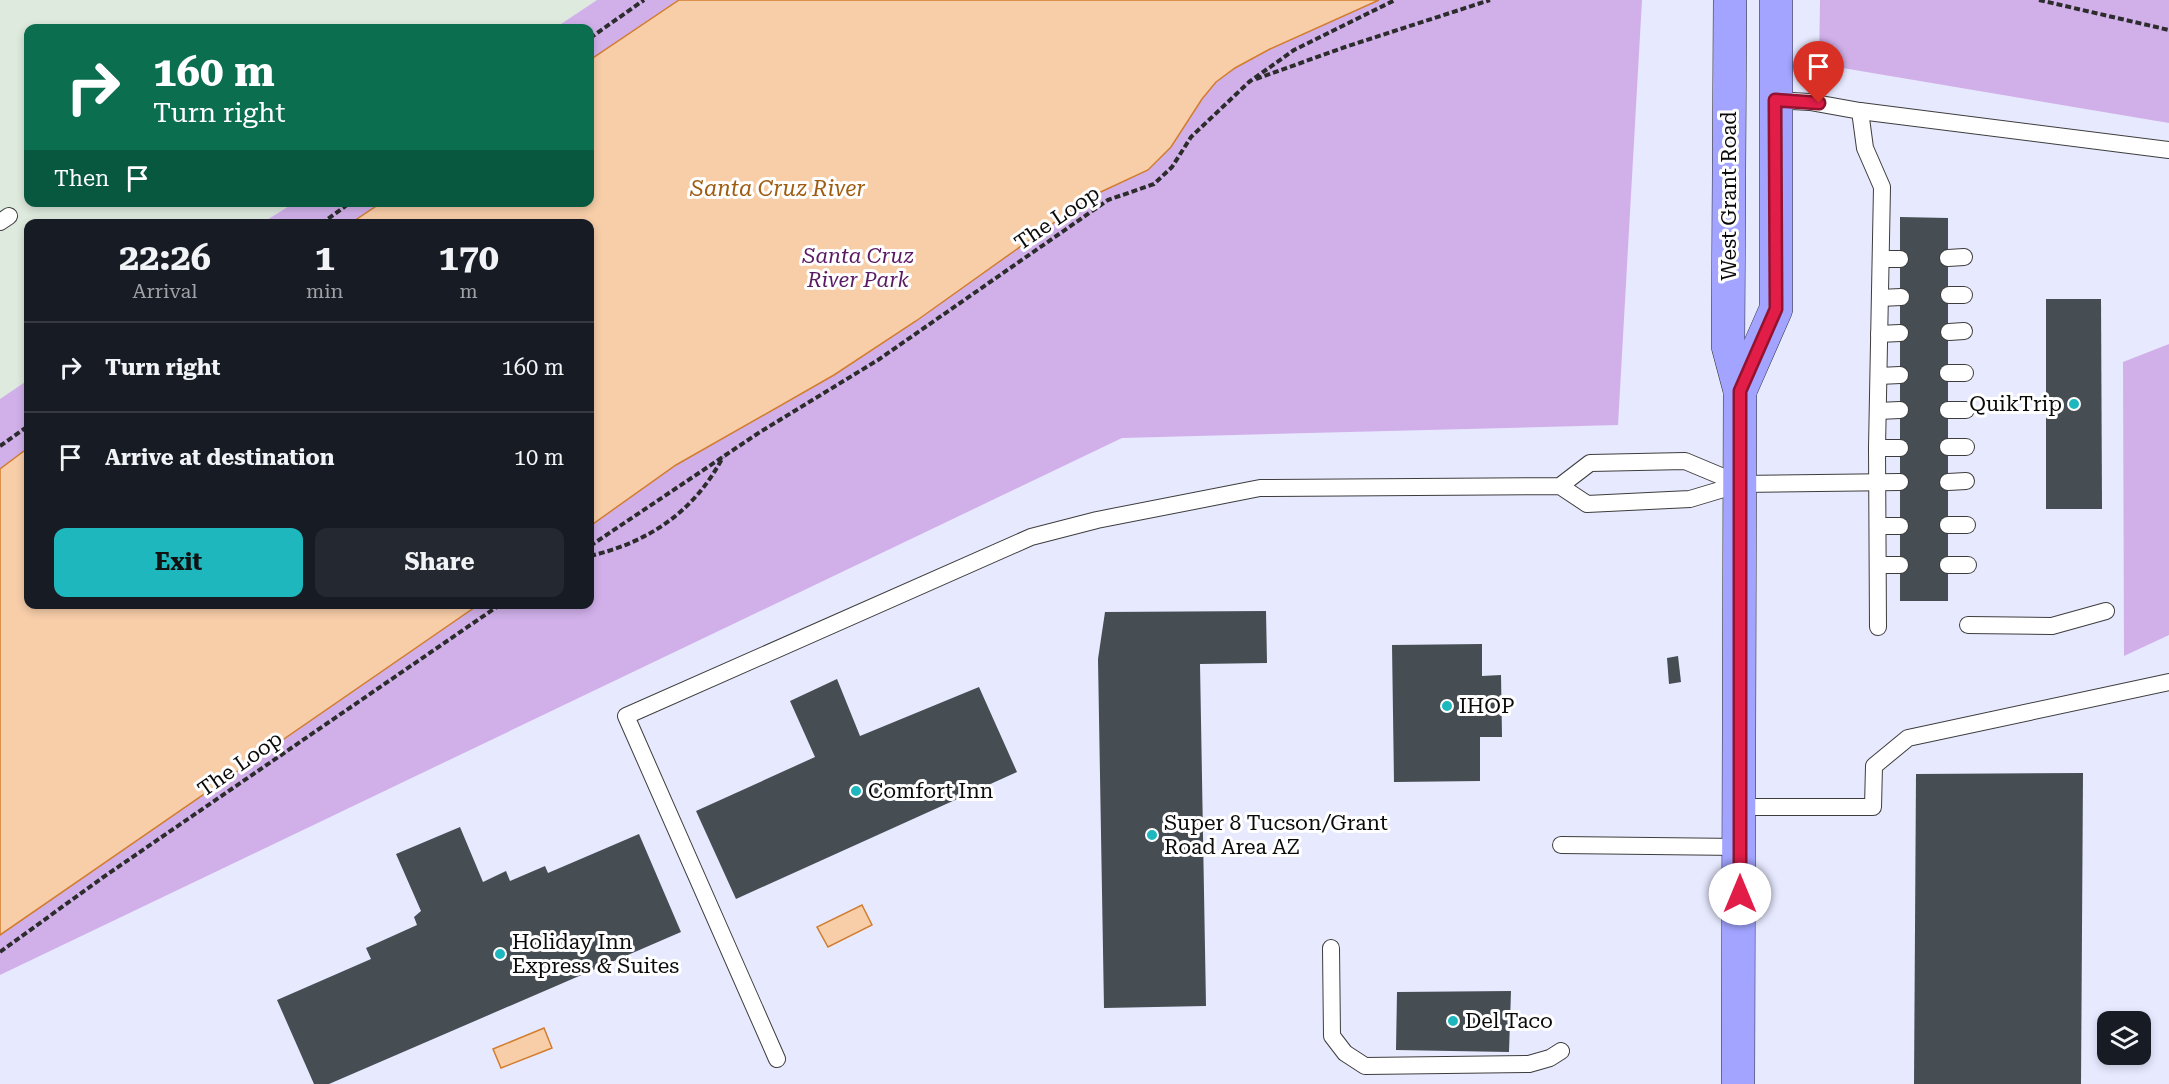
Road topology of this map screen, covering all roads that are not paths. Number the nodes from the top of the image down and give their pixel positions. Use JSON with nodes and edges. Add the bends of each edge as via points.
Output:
{"nodes":[{"id":1,"x":1731,"y":0,"type":"edge"},
{"id":2,"x":1776,"y":0,"type":"edge"},
{"id":3,"x":1775,"y":100,"type":"junction"},
{"id":4,"x":1860,"y":111,"type":"junction"},
{"id":5,"x":2169,"y":150,"type":"edge"},
{"id":6,"x":1881,"y":259,"type":"junction"},
{"id":7,"x":1900,"y":259,"type":"dead end"},
{"id":8,"x":1901,"y":297,"type":"dead end"},
{"id":9,"x":1880,"y":298,"type":"junction"},
{"id":10,"x":1900,"y":333,"type":"dead end"},
{"id":11,"x":1879,"y":334,"type":"junction"},
{"id":12,"x":1900,"y":375,"type":"dead end"},
{"id":13,"x":1879,"y":376,"type":"junction"},
{"id":14,"x":1740,"y":391,"type":"junction"},
{"id":15,"x":1900,"y":410,"type":"dead end"},
{"id":16,"x":1948,"y":410,"type":"dead end"},
{"id":17,"x":1966,"y":410,"type":"dead end"},
{"id":18,"x":1878,"y":411,"type":"junction"},
{"id":19,"x":1948,"y":447,"type":"dead end"},
{"id":20,"x":1966,"y":447,"type":"dead end"},
{"id":21,"x":1877,"y":448,"type":"junction"},
{"id":22,"x":1900,"y":448,"type":"dead end"},
{"id":23,"x":1877,"y":481,"type":"junction"},
{"id":24,"x":1966,"y":481,"type":"dead end"},
{"id":25,"x":1900,"y":482,"type":"dead end"},
{"id":26,"x":1948,"y":482,"type":"dead end"},
{"id":27,"x":1740,"y":484,"type":"junction"},
{"id":28,"x":1560,"y":486,"type":"junction"},
{"id":29,"x":1948,"y":525,"type":"dead end"},
{"id":30,"x":1967,"y":525,"type":"dead end"},
{"id":31,"x":1878,"y":526,"type":"junction"},
{"id":32,"x":1900,"y":526,"type":"dead end"},
{"id":33,"x":1878,"y":565,"type":"junction"},
{"id":34,"x":1900,"y":565,"type":"dead end"},
{"id":35,"x":1948,"y":565,"type":"dead end"},
{"id":36,"x":1968,"y":565,"type":"dead end"},
{"id":37,"x":2106,"y":611,"type":"dead end"},
{"id":38,"x":1968,"y":625,"type":"dead end"},
{"id":39,"x":1878,"y":627,"type":"dead end"},
{"id":40,"x":2169,"y":682,"type":"edge"},
{"id":41,"x":1740,"y":807,"type":"junction"},
{"id":42,"x":1561,"y":845,"type":"dead end"},
{"id":43,"x":1740,"y":847,"type":"junction"},
{"id":44,"x":1331,"y":948,"type":"dead end"},
{"id":45,"x":1561,"y":1051,"type":"dead end"},
{"id":46,"x":777,"y":1059,"type":"dead end"},
{"id":47,"x":1738,"y":1084,"type":"edge"}],
"edges":[{"from":1,"to":14,"type":"main road","name":"West Grant Road","via":[[1728,346]]},
{"from":2,"to":3,"type":"main road","name":"West Grant Road"},
{"from":3,"to":4,"type":"lane"},
{"from":3,"to":14,"type":"main road","name":"West Grant Road","via":[[1776,309]]},
{"from":4,"to":5,"type":"lane"},
{"from":4,"to":6,"type":"lane","via":[[1865,148],[1882,187]]},
{"from":6,"to":7,"type":"lane"},
{"from":6,"to":9,"type":"lane"},
{"from":8,"to":9,"type":"lane"},
{"from":9,"to":11,"type":"lane"},
{"from":10,"to":11,"type":"lane"},
{"from":11,"to":13,"type":"lane"},
{"from":12,"to":13,"type":"lane"},
{"from":13,"to":18,"type":"lane"},
{"from":14,"to":27,"type":"main road","name":"West Grant Road"},
{"from":15,"to":18,"type":"lane"},
{"from":16,"to":17,"type":"lane"},
{"from":18,"to":21,"type":"lane"},
{"from":19,"to":20,"type":"lane"},
{"from":21,"to":22,"type":"lane"},
{"from":21,"to":23,"type":"lane"},
{"from":23,"to":25,"type":"lane"},
{"from":23,"to":27,"type":"lane"},
{"from":23,"to":31,"type":"lane"},
{"from":24,"to":26,"type":"lane"},
{"from":27,"to":28,"type":"lane","via":[[1690,499],[1587,504]]},
{"from":27,"to":28,"type":"lane","via":[[1685,461],[1590,463]]},
{"from":27,"to":41,"type":"main road","name":"West Grant Road"},
{"from":28,"to":46,"type":"lane","via":[[1260,488],[1097,520],[1030,537],[626,716]]},
{"from":29,"to":30,"type":"lane"},
{"from":31,"to":32,"type":"lane"},
{"from":31,"to":33,"type":"lane"},
{"from":33,"to":34,"type":"lane"},
{"from":33,"to":39,"type":"lane"},
{"from":35,"to":36,"type":"lane"},
{"from":37,"to":38,"type":"lane","via":[[2052,626]]},
{"from":40,"to":41,"type":"lane","via":[[1908,738],[1874,766],[1873,807]]},
{"from":41,"to":43,"type":"main road","name":"West Grant Road"},
{"from":42,"to":43,"type":"lane"},
{"from":43,"to":47,"type":"main road","name":"West Grant Road"},
{"from":44,"to":45,"type":"lane","via":[[1332,1036],[1345,1053],[1365,1066],[1529,1064]]}]}
